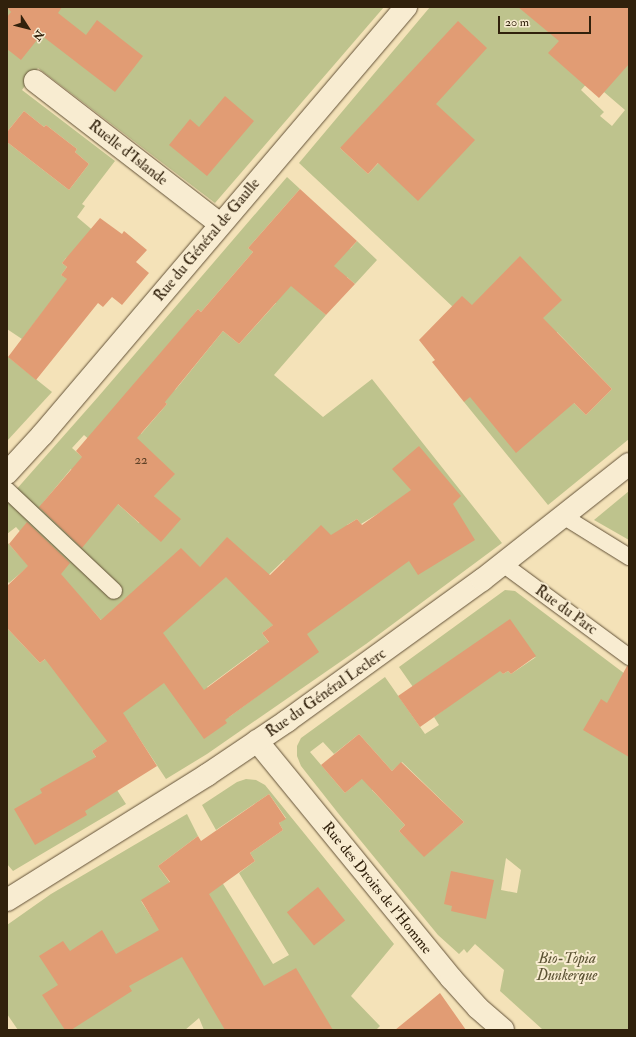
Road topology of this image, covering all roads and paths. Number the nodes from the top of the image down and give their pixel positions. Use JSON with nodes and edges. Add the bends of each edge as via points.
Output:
{"nodes":[{"id":1,"x":406,"y":7,"type":"edge"},
{"id":2,"x":35,"y":81,"type":"dead end"},
{"id":3,"x":220,"y":224,"type":"junction"},
{"id":4,"x":629,"y":464,"type":"edge"},
{"id":5,"x":7,"y":473,"type":"edge"},
{"id":6,"x":7,"y":490,"type":"edge"},
{"id":7,"x":563,"y":516,"type":"junction"},
{"id":8,"x":629,"y":557,"type":"edge"},
{"id":9,"x":503,"y":564,"type":"junction"},
{"id":10,"x":114,"y":591,"type":"dead end"},
{"id":11,"x":629,"y":657,"type":"edge"},
{"id":12,"x":257,"y":742,"type":"junction"},
{"id":13,"x":7,"y":900,"type":"edge"},
{"id":14,"x":503,"y":1030,"type":"edge"}],
"edges":[{"from":1,"to":3,"type":"street","name":"Rue du Général de Gaulle"},
{"from":2,"to":3,"type":"street","name":"Ruelle d'Islande"},
{"from":3,"to":5,"type":"street","name":"Rue du Général de Gaulle"},
{"from":4,"to":7,"type":"street","name":"Rue du Général Leclerc"},
{"from":6,"to":10,"type":"lane"},
{"from":7,"to":8,"type":"lane"},
{"from":7,"to":9,"type":"street","name":"Rue du Général Leclerc"},
{"from":9,"to":11,"type":"lane","name":"Rue du Parc"},
{"from":9,"to":12,"type":"street","name":"Rue du Général Leclerc"},
{"from":12,"to":13,"type":"street","name":"Rue du Général Leclerc"},
{"from":12,"to":14,"type":"street","name":"Rue des Droits de l'Homme","via":[[451,978],[478,1008]]}]}
